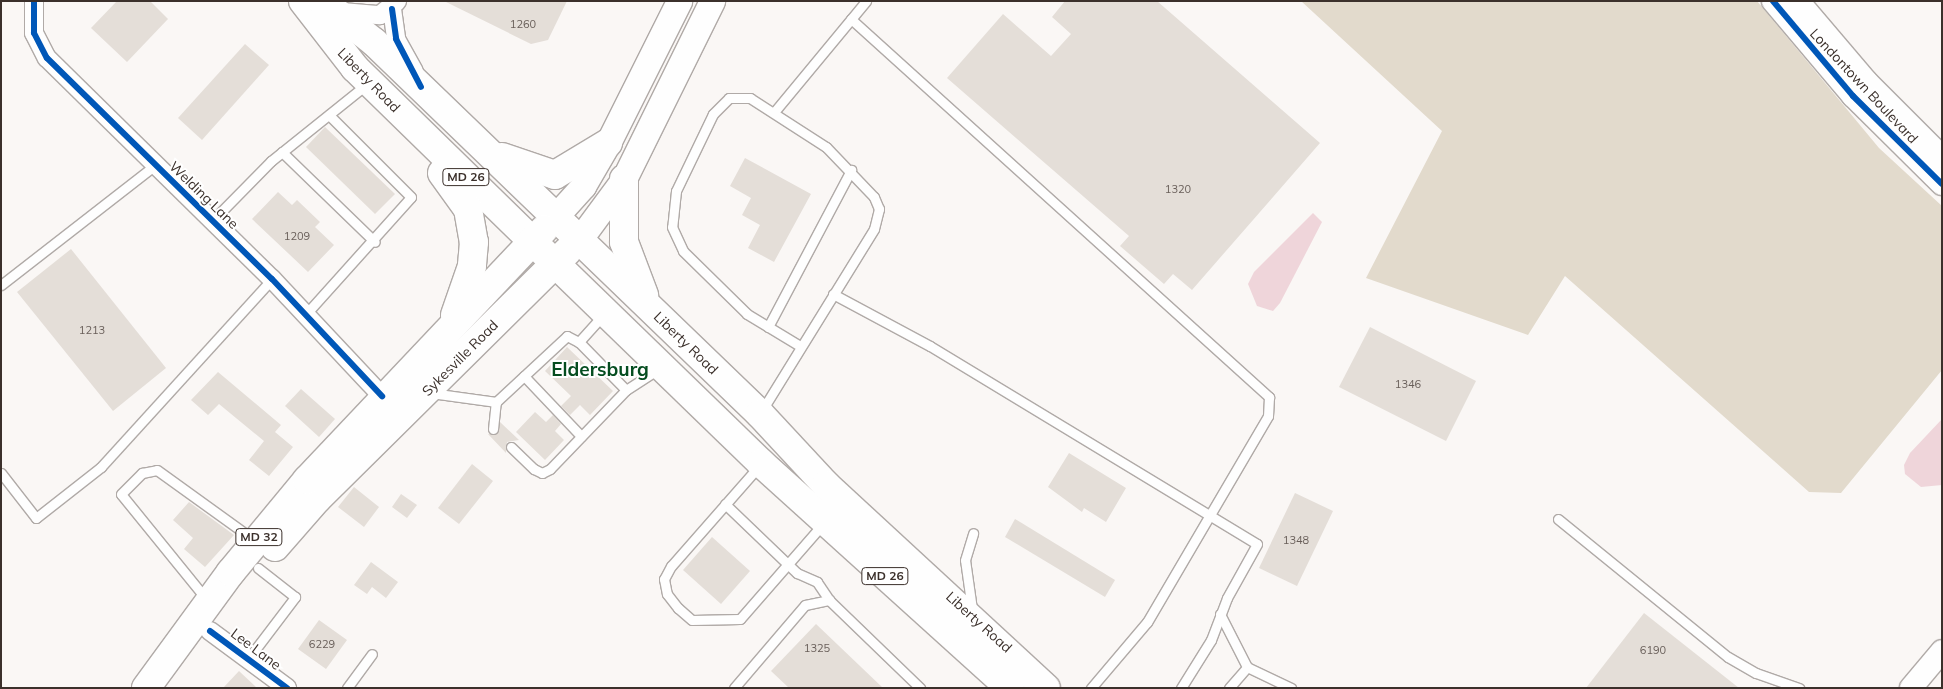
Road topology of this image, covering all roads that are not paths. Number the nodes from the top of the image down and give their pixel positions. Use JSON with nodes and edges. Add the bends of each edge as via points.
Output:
{"nodes":[{"id":1,"x":34,"y":1,"type":"edge"},
{"id":2,"x":303,"y":1,"type":"edge"},
{"id":3,"x":679,"y":1,"type":"edge"},
{"id":4,"x":712,"y":1,"type":"edge"},
{"id":5,"x":866,"y":1,"type":"edge"},
{"id":6,"x":1773,"y":1,"type":"edge"},
{"id":7,"x":1798,"y":1,"type":"edge"},
{"id":8,"x":395,"y":5,"type":"edge"},
{"id":9,"x":329,"y":6,"type":"edge"},
{"id":10,"x":851,"y":19,"type":"junction"},
{"id":11,"x":369,"y":82,"type":"junction"},
{"id":12,"x":421,"y":87,"type":"junction"},
{"id":13,"x":1860,"y":89,"type":"junction"},
{"id":14,"x":775,"y":111,"type":"junction"},
{"id":15,"x":400,"y":113,"type":"junction"},
{"id":16,"x":329,"y":114,"type":"junction"},
{"id":17,"x":608,"y":143,"type":"junction"},
{"id":18,"x":484,"y":148,"type":"junction"},
{"id":19,"x":282,"y":152,"type":"junction"},
{"id":20,"x":1942,"y":157,"type":"edge"},
{"id":21,"x":155,"y":165,"type":"junction"},
{"id":22,"x":851,"y":170,"type":"junction"},
{"id":23,"x":624,"y":179,"type":"junction"},
{"id":24,"x":1942,"y":184,"type":"edge"},
{"id":25,"x":555,"y":217,"type":"junction"},
{"id":26,"x":212,"y":221,"type":"junction"},
{"id":27,"x":579,"y":240,"type":"junction"},
{"id":28,"x":532,"y":241,"type":"junction"},
{"id":29,"x":376,"y":242,"type":"junction"},
{"id":30,"x":555,"y":263,"type":"junction"},
{"id":31,"x":272,"y":279,"type":"junction"},
{"id":32,"x":1,"y":285,"type":"edge"},
{"id":33,"x":833,"y":294,"type":"junction"},
{"id":34,"x":649,"y":308,"type":"junction"},
{"id":35,"x":606,"y":312,"type":"junction"},
{"id":36,"x":306,"y":314,"type":"junction"},
{"id":37,"x":452,"y":324,"type":"junction"},
{"id":38,"x":768,"y":327,"type":"junction"},
{"id":39,"x":579,"y":342,"type":"junction"},
{"id":40,"x":800,"y":346,"type":"junction"},
{"id":41,"x":662,"y":366,"type":"junction"},
{"id":42,"x":524,"y":376,"type":"junction"},
{"id":43,"x":626,"y":390,"type":"junction"},
{"id":44,"x":426,"y":392,"type":"junction"},
{"id":45,"x":382,"y":396,"type":"junction"},
{"id":46,"x":496,"y":402,"type":"junction"},
{"id":47,"x":760,"y":414,"type":"junction"},
{"id":48,"x":493,"y":429,"type":"dead end"},
{"id":49,"x":581,"y":436,"type":"junction"},
{"id":50,"x":511,"y":447,"type":"dead end"},
{"id":51,"x":761,"y":463,"type":"junction"},
{"id":52,"x":1,"y":473,"type":"edge"},
{"id":53,"x":725,"y":504,"type":"junction"},
{"id":54,"x":1209,"y":518,"type":"junction"},
{"id":55,"x":1558,"y":519,"type":"dead end"},
{"id":56,"x":825,"y":522,"type":"junction"},
{"id":57,"x":973,"y":533,"type":"dead end"},
{"id":58,"x":256,"y":541,"type":"junction"},
{"id":59,"x":789,"y":563,"type":"junction"},
{"id":60,"x":258,"y":568,"type":"junction"},
{"id":61,"x":828,"y":600,"type":"junction"},
{"id":62,"x":208,"y":602,"type":"junction"},
{"id":63,"x":1220,"y":614,"type":"junction"},
{"id":64,"x":973,"y":617,"type":"junction"},
{"id":65,"x":210,"y":631,"type":"junction"},
{"id":66,"x":1942,"y":651,"type":"edge"},
{"id":67,"x":372,"y":654,"type":"dead end"},
{"id":68,"x":248,"y":659,"type":"junction"},
{"id":69,"x":1247,"y":667,"type":"junction"},
{"id":70,"x":146,"y":688,"type":"edge"},
{"id":71,"x":168,"y":688,"type":"edge"},
{"id":72,"x":287,"y":688,"type":"edge"},
{"id":73,"x":347,"y":688,"type":"edge"},
{"id":74,"x":734,"y":688,"type":"edge"},
{"id":75,"x":920,"y":688,"type":"edge"},
{"id":76,"x":1010,"y":688,"type":"edge"},
{"id":77,"x":1046,"y":688,"type":"edge"},
{"id":78,"x":1091,"y":688,"type":"edge"},
{"id":79,"x":1181,"y":688,"type":"edge"},
{"id":80,"x":1229,"y":688,"type":"edge"},
{"id":81,"x":1291,"y":688,"type":"edge"},
{"id":82,"x":1799,"y":688,"type":"edge"},
{"id":83,"x":1911,"y":688,"type":"edge"}],
"edges":[{"from":1,"to":21,"type":"street","name":"Welding Lane","via":[[34,33],[47,58]]},
{"from":2,"to":11,"type":"main road","name":"Liberty Road","number":"MD 26"},
{"from":3,"to":17,"type":"main road","name":"Sykesville Road","number":"MD 32"},
{"from":4,"to":23,"type":"main road","name":"Sykesville Road","number":"MD 32"},
{"from":5,"to":10,"type":"lane"},
{"from":6,"to":13,"type":"street","name":"Londontown Boulevard"},
{"from":7,"to":13,"type":"street","name":"Londontown Boulevard"},
{"from":8,"to":9,"type":"street","via":[[366,17]]},
{"from":8,"to":12,"type":"street","via":[[396,39]]},
{"from":9,"to":12,"type":"main road","name":"Liberty Road","number":"MD 26"},
{"from":10,"to":14,"type":"lane"},
{"from":10,"to":54,"type":"lane","via":[[1265,389],[1268,416]]},
{"from":11,"to":15,"type":"main road","name":"Liberty Road","number":"MD 26"},
{"from":11,"to":16,"type":"lane"},
{"from":12,"to":18,"type":"main road","name":"Liberty Road","number":"MD 26"},
{"from":13,"to":20,"type":"street","name":"Londontown Boulevard"},
{"from":13,"to":24,"type":"street","name":"Londontown Boulevard"},
{"from":14,"to":22,"type":"lane","via":[[830,150]]},
{"from":14,"to":38,"type":"lane","via":[[740,95],[722,104],[671,208],[672,226],[683,251],[747,314]]},
{"from":15,"to":28,"type":"main road","name":"Liberty Road","number":"MD 26"},
{"from":15,"to":37,"type":"main road","via":[[417,147],[459,190],[472,227],[472,266]]},
{"from":16,"to":19,"type":"lane"},
{"from":16,"to":29,"type":"lane","via":[[411,197]]},
{"from":17,"to":18,"type":"main road","via":[[555,175],[524,168]]},
{"from":17,"to":25,"type":"main road","name":"Sykesville Road","number":"MD 32","via":[[583,186]]},
{"from":18,"to":25,"type":"main road","name":"Liberty Road","number":"MD 26"},
{"from":19,"to":26,"type":"lane"},
{"from":19,"to":29,"type":"lane"},
{"from":21,"to":26,"type":"street","name":"Welding Lane"},
{"from":21,"to":32,"type":"lane"},
{"from":22,"to":33,"type":"lane","via":[[874,197],[879,218]]},
{"from":22,"to":38,"type":"lane"},
{"from":23,"to":27,"type":"main road","name":"Sykesville Road","number":"MD 32"},
{"from":23,"to":34,"type":"main road","via":[[624,242]]},
{"from":25,"to":27,"type":"main road","name":"Liberty Road","number":"MD 26"},
{"from":25,"to":28,"type":"main road","name":"Sykesville Road","number":"MD 32"},
{"from":26,"to":31,"type":"street","name":"Welding Lane"},
{"from":27,"to":30,"type":"main road","name":"Sykesville Road","number":"MD 32"},
{"from":27,"to":34,"type":"main road","name":"Liberty Road","number":"MD 26"},
{"from":28,"to":30,"type":"main road","name":"Liberty Road","number":"MD 26"},
{"from":28,"to":37,"type":"main road","name":"Sykesville Road","number":"MD 32"},
{"from":29,"to":36,"type":"lane"},
{"from":30,"to":35,"type":"main road","name":"Liberty Road","number":"MD 26"},
{"from":30,"to":44,"type":"main road","name":"Sykesville Road","number":"MD 32"},
{"from":31,"to":36,"type":"street","name":"Welding Lane"},
{"from":31,"to":52,"type":"lane","via":[[101,467],[36,518]]},
{"from":33,"to":40,"type":"lane"},
{"from":33,"to":54,"type":"lane","via":[[930,346]]},
{"from":34,"to":47,"type":"main road","name":"Liberty Road","number":"MD 26"},
{"from":35,"to":39,"type":"lane"},
{"from":35,"to":41,"type":"main road","name":"Liberty Road","number":"MD 26"},
{"from":36,"to":45,"type":"street","name":"Welding Lane"},
{"from":37,"to":45,"type":"main road","name":"Sykesville Road","number":"MD 32"},
{"from":38,"to":40,"type":"lane"},
{"from":39,"to":42,"type":"lane","via":[[567,336]]},
{"from":39,"to":43,"type":"lane"},
{"from":40,"to":47,"type":"lane"},
{"from":41,"to":43,"type":"lane"},
{"from":41,"to":51,"type":"main road","name":"Liberty Road","number":"MD 26"},
{"from":42,"to":46,"type":"lane"},
{"from":42,"to":49,"type":"lane"},
{"from":43,"to":49,"type":"lane"},
{"from":44,"to":46,"type":"lane"},
{"from":44,"to":60,"type":"main road","name":"Sykesville Road","number":"MD 32","via":[[317,499]]},
{"from":45,"to":58,"type":"main road","name":"Sykesville Road","number":"MD 32"},
{"from":46,"to":48,"type":"lane"},
{"from":47,"to":64,"type":"main road","name":"Liberty Road","number":"MD 26","via":[[826,485]]},
{"from":49,"to":50,"type":"lane","via":[[542,473]]},
{"from":51,"to":53,"type":"lane"},
{"from":51,"to":56,"type":"main road","name":"Liberty Road","number":"MD 26"},
{"from":53,"to":59,"type":"lane"},
{"from":53,"to":59,"type":"lane","via":[[664,578],[667,594],[678,608],[692,620],[740,619]]},
{"from":54,"to":63,"type":"lane","via":[[1258,544]]},
{"from":54,"to":78,"type":"lane","via":[[1141,630]]},
{"from":55,"to":82,"type":"lane","via":[[1728,657],[1756,673]]},
{"from":56,"to":59,"type":"lane"},
{"from":56,"to":76,"type":"main road","name":"Liberty Road","number":"MD 26"},
{"from":57,"to":64,"type":"lane","via":[[964,560]]},
{"from":58,"to":62,"type":"main road","name":"Sykesville Road","number":"MD 32"},
{"from":58,"to":62,"type":"lane","via":[[157,470],[142,473],[121,494]]},
{"from":59,"to":61,"type":"lane","via":[[797,573],[817,582]]},
{"from":60,"to":65,"type":"main road","name":"Sykesville Road","number":"MD 32"},
{"from":60,"to":68,"type":"lane","via":[[295,597]]},
{"from":61,"to":74,"type":"lane","via":[[805,605]]},
{"from":61,"to":75,"type":"lane"},
{"from":62,"to":70,"type":"main road","name":"Sykesville Road","number":"MD 32"},
{"from":63,"to":69,"type":"lane"},
{"from":63,"to":79,"type":"lane","via":[[1211,640]]},
{"from":64,"to":77,"type":"main road","name":"Liberty Road","number":"MD 26"},
{"from":65,"to":68,"type":"street","name":"Lee Lane"},
{"from":65,"to":71,"type":"main road","name":"Sykesville Road","number":"MD 32"},
{"from":66,"to":83,"type":"street"},
{"from":67,"to":73,"type":"lane"},
{"from":68,"to":72,"type":"street","name":"Lee Lane"},
{"from":69,"to":80,"type":"lane"},
{"from":69,"to":81,"type":"lane"}]}
